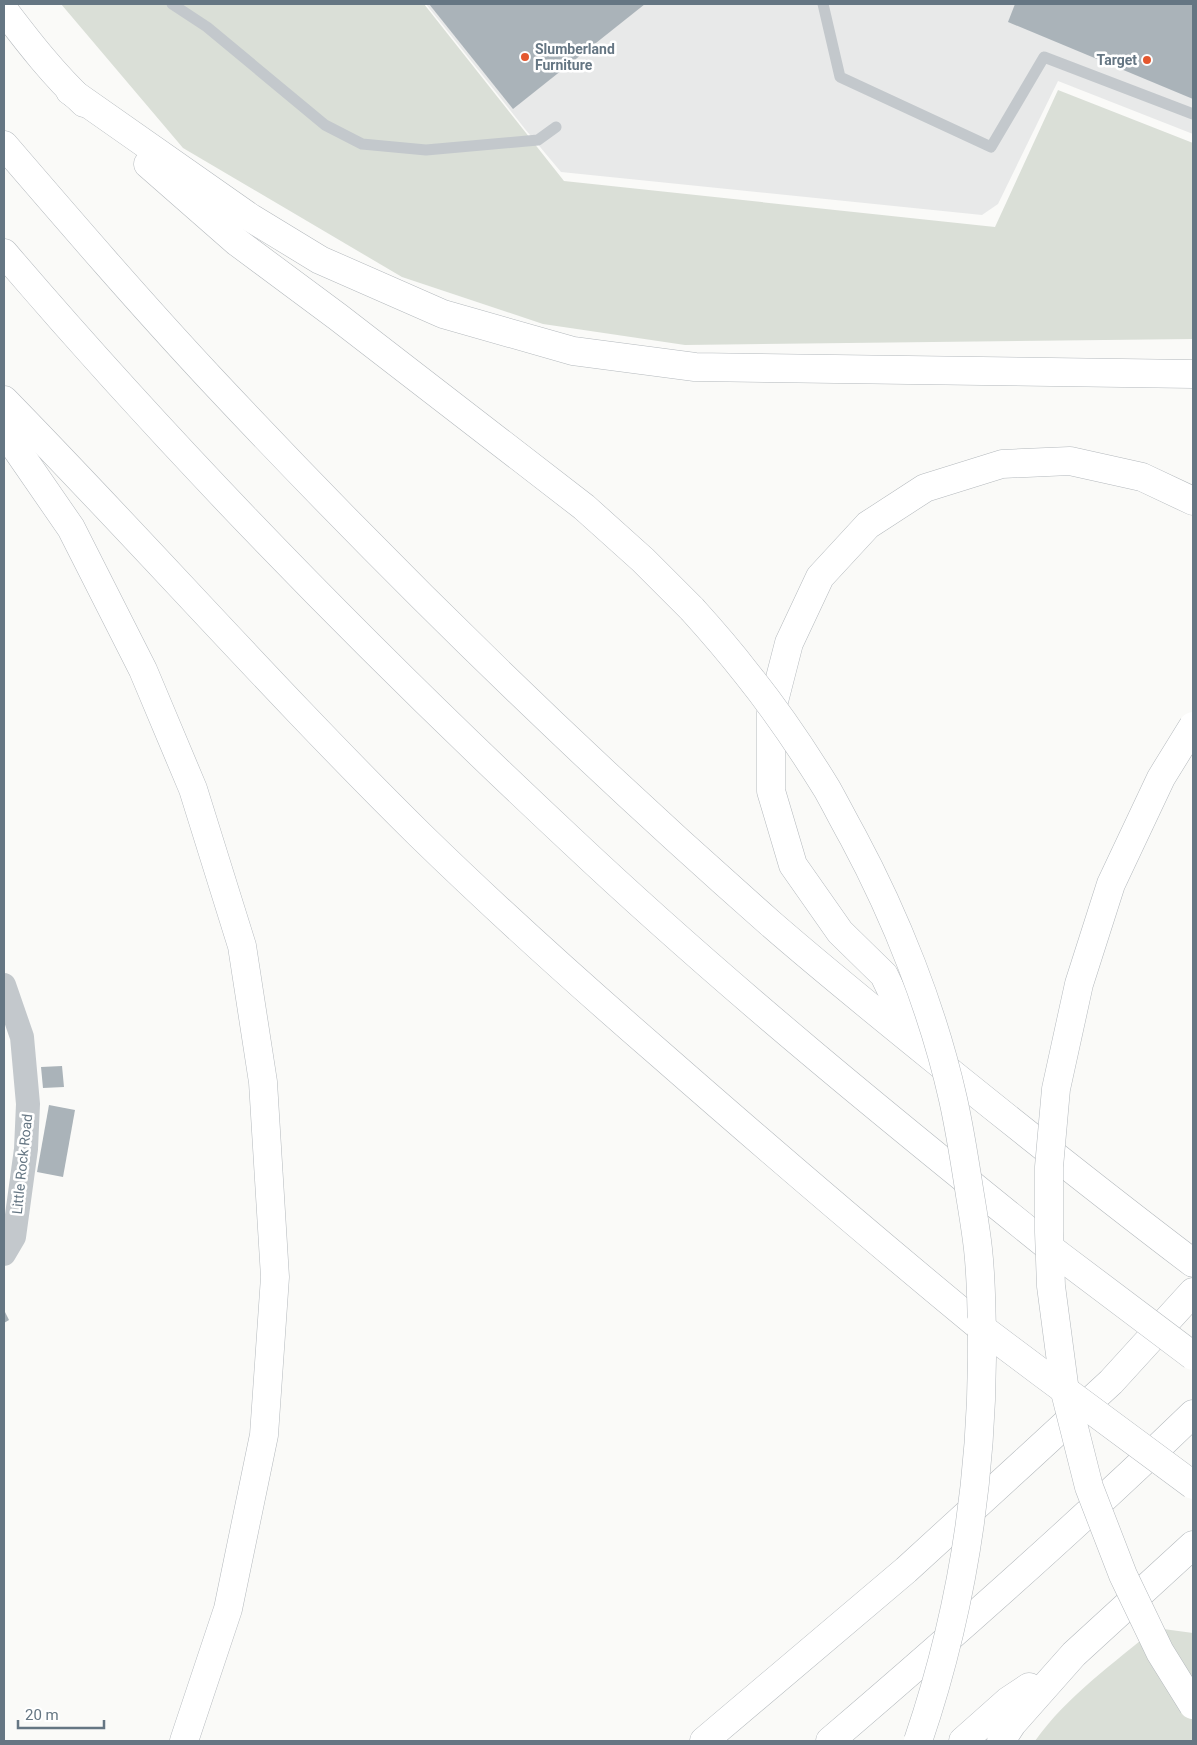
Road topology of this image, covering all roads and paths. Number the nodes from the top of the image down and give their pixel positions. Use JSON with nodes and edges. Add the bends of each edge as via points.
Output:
{"nodes":[{"id":1,"x":172,"y":4,"type":"edge"},
{"id":2,"x":823,"y":4,"type":"edge"},
{"id":3,"x":4,"y":10,"type":"edge"},
{"id":4,"x":70,"y":91,"type":"junction"},
{"id":5,"x":1193,"y":114,"type":"edge"},
{"id":6,"x":556,"y":127,"type":"dead end"},
{"id":7,"x":4,"y":145,"type":"edge"},
{"id":8,"x":4,"y":254,"type":"edge"},
{"id":9,"x":1193,"y":374,"type":"edge"},
{"id":10,"x":4,"y":400,"type":"edge"},
{"id":11,"x":4,"y":431,"type":"edge"},
{"id":12,"x":1193,"y":501,"type":"edge"},
{"id":13,"x":1193,"y":726,"type":"edge"},
{"id":14,"x":4,"y":985,"type":"edge"},
{"id":15,"x":918,"y":1046,"type":"junction"},
{"id":16,"x":4,"y":1254,"type":"edge"},
{"id":17,"x":1193,"y":1263,"type":"edge"},
{"id":18,"x":1193,"y":1292,"type":"edge"},
{"id":19,"x":1193,"y":1356,"type":"edge"},
{"id":20,"x":1193,"y":1414,"type":"edge"},
{"id":21,"x":1193,"y":1485,"type":"edge"},
{"id":22,"x":1193,"y":1545,"type":"edge"},
{"id":23,"x":1074,"y":1654,"type":"junction"},
{"id":24,"x":1193,"y":1705,"type":"edge"},
{"id":25,"x":184,"y":1741,"type":"edge"},
{"id":26,"x":704,"y":1741,"type":"edge"},
{"id":27,"x":830,"y":1741,"type":"edge"},
{"id":28,"x":918,"y":1741,"type":"edge"},
{"id":29,"x":963,"y":1741,"type":"edge"},
{"id":30,"x":1001,"y":1741,"type":"edge"}],
"edges":[{"from":1,"to":6,"type":"lane","via":[[207,26],[325,125],[362,144],[426,150],[538,140]]},
{"from":2,"to":5,"type":"lane","via":[[840,77],[991,147],[1044,56]]},
{"from":3,"to":4,"type":"highway"},
{"from":4,"to":9,"type":"highway","via":[[251,218],[320,260],[443,314],[572,350],[695,366]]},
{"from":4,"to":28,"type":"highway","bridge":true,"via":[[237,242],[584,507],[643,560],[692,609],[749,675],[828,791],[867,864],[901,937],[934,1031],[952,1097],[978,1249],[982,1394],[967,1549],[950,1633]]},
{"from":7,"to":15,"type":"highway","via":[[208,376],[425,601],[656,820],[774,926]]},
{"from":8,"to":19,"type":"highway","bridge":true,"via":[[130,396],[340,617],[559,829],[812,1053],[1055,1252]]},
{"from":10,"to":21,"type":"highway","bridge":true,"via":[[422,836],[567,973],[789,1168],[979,1326]]},
{"from":11,"to":25,"type":"highway","via":[[71,528],[143,670],[193,789],[242,946],[263,1082],[274,1277],[264,1435],[228,1609]]},
{"from":12,"to":15,"type":"highway","via":[[1142,476],[1070,462],[1002,464],[925,488],[868,525],[820,577],[788,642],[771,713],[771,792],[792,865],[840,932],[884,975]]},
{"from":13,"to":24,"type":"highway","bridge":true,"via":[[1161,778],[1111,884],[1079,984],[1056,1089],[1049,1167],[1051,1286],[1065,1392],[1089,1487],[1123,1575],[1160,1652]]},
{"from":14,"to":16,"type":"street","name":"Little Rock Road","via":[[22,1037],[28,1104],[26,1149],[14,1237]]},
{"from":15,"to":17,"type":"highway"},
{"from":18,"to":26,"type":"highway","via":[[1111,1382],[1045,1443],[906,1570]]},
{"from":20,"to":27,"type":"highway","via":[[1010,1585]]},
{"from":22,"to":23,"type":"highway"},
{"from":23,"to":29,"type":"highway","via":[[1008,1701]]},
{"from":23,"to":30,"type":"highway","via":[[1012,1724]]}]}
